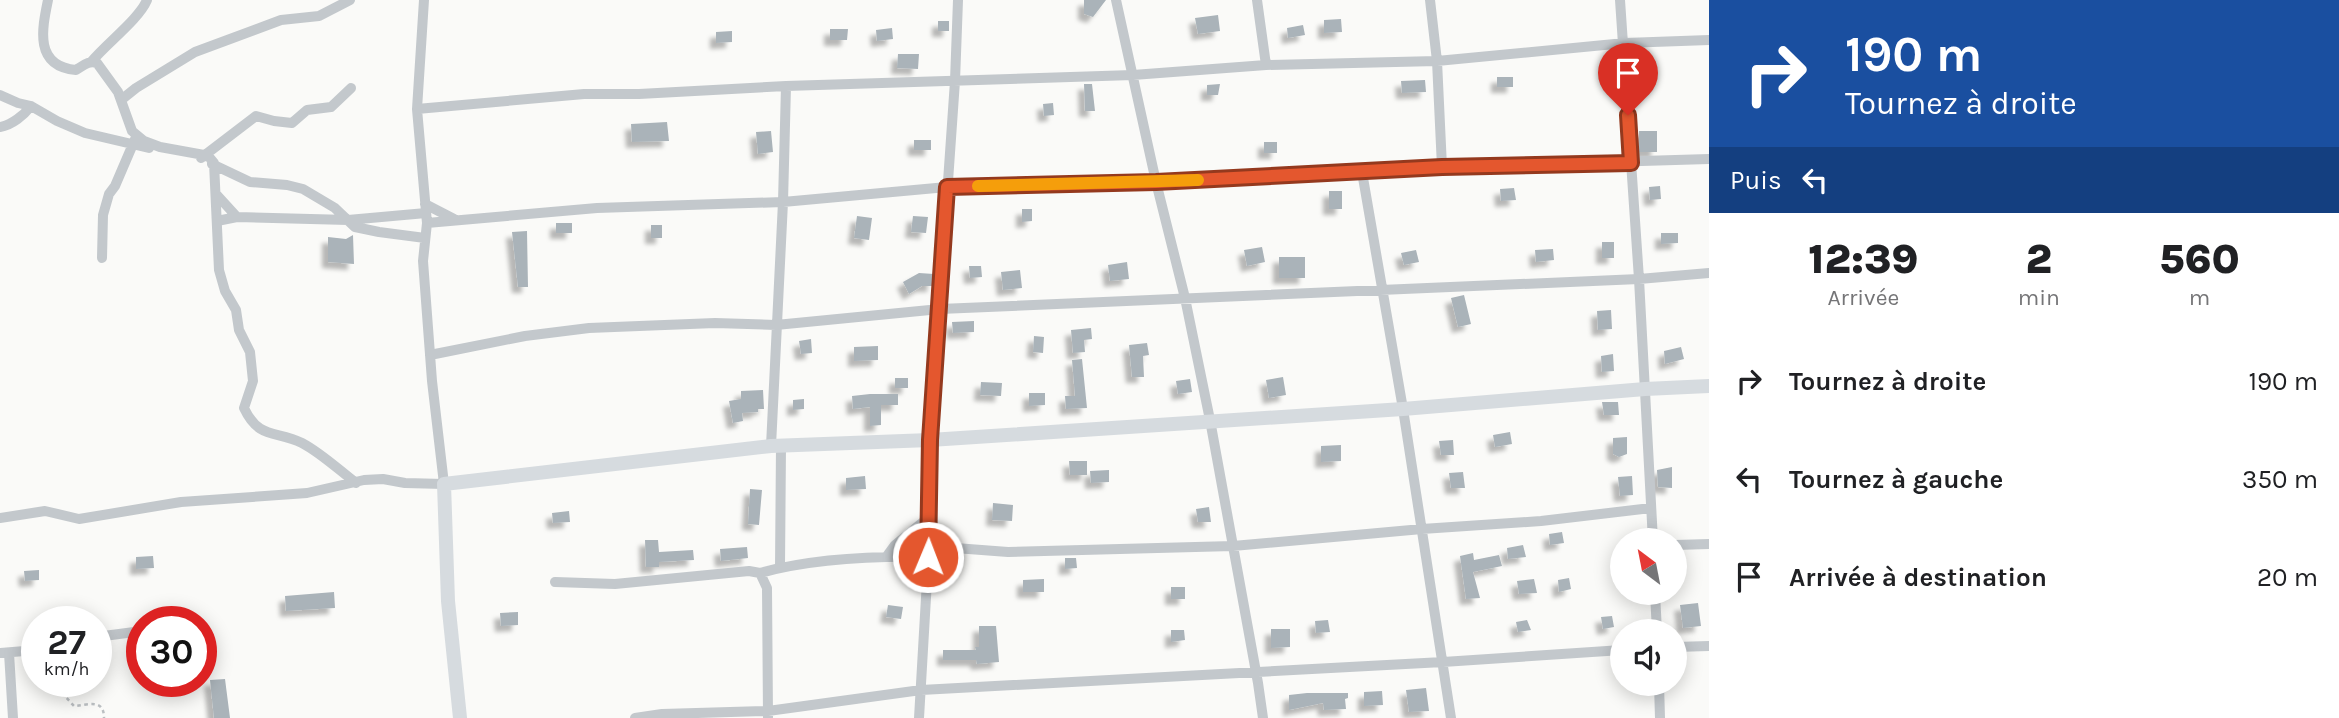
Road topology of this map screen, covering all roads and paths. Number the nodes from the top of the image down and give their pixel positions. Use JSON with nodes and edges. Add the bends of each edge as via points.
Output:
{"nodes":[{"id":1,"x":48,"y":0,"type":"edge"},
{"id":2,"x":147,"y":0,"type":"edge"},
{"id":3,"x":350,"y":0,"type":"edge"},
{"id":4,"x":424,"y":0,"type":"edge"},
{"id":5,"x":958,"y":0,"type":"edge"},
{"id":6,"x":1116,"y":0,"type":"edge"},
{"id":7,"x":1257,"y":0,"type":"edge"},
{"id":8,"x":1430,"y":0,"type":"edge"},
{"id":9,"x":1620,"y":0,"type":"edge"},
{"id":10,"x":1709,"y":40,"type":"edge"},
{"id":11,"x":1625,"y":43,"type":"junction"},
{"id":12,"x":92,"y":61,"type":"junction"},
{"id":13,"x":1437,"y":61,"type":"junction"},
{"id":14,"x":1266,"y":65,"type":"junction"},
{"id":15,"x":1133,"y":75,"type":"junction"},
{"id":16,"x":955,"y":81,"type":"junction"},
{"id":17,"x":786,"y":86,"type":"junction"},
{"id":18,"x":351,"y":88,"type":"dead end"},
{"id":19,"x":0,"y":95,"type":"edge"},
{"id":20,"x":121,"y":100,"type":"junction"},
{"id":21,"x":31,"y":106,"type":"junction"},
{"id":22,"x":417,"y":109,"type":"junction"},
{"id":23,"x":0,"y":127,"type":"edge"},
{"id":24,"x":135,"y":139,"type":"junction"},
{"id":25,"x":202,"y":157,"type":"junction"},
{"id":26,"x":1709,"y":159,"type":"edge"},
{"id":27,"x":1631,"y":163,"type":"junction"},
{"id":28,"x":214,"y":166,"type":"junction"},
{"id":29,"x":1442,"y":167,"type":"junction"},
{"id":30,"x":1362,"y":172,"type":"junction"},
{"id":31,"x":1156,"y":182,"type":"junction"},
{"id":32,"x":947,"y":187,"type":"junction"},
{"id":33,"x":215,"y":193,"type":"junction"},
{"id":34,"x":783,"y":202,"type":"junction"},
{"id":35,"x":426,"y":213,"type":"junction"},
{"id":36,"x":237,"y":217,"type":"junction"},
{"id":37,"x":454,"y":219,"type":"junction"},
{"id":38,"x":348,"y":220,"type":"junction"},
{"id":39,"x":217,"y":221,"type":"junction"},
{"id":40,"x":425,"y":238,"type":"junction"},
{"id":41,"x":102,"y":258,"type":"dead end"},
{"id":42,"x":1709,"y":273,"type":"edge"},
{"id":43,"x":1639,"y":279,"type":"junction"},
{"id":44,"x":1381,"y":290,"type":"junction"},
{"id":45,"x":1185,"y":299,"type":"junction"},
{"id":46,"x":940,"y":309,"type":"junction"},
{"id":47,"x":776,"y":325,"type":"junction"},
{"id":48,"x":430,"y":355,"type":"junction"},
{"id":49,"x":1709,"y":386,"type":"edge"},
{"id":50,"x":1645,"y":389,"type":"junction"},
{"id":51,"x":1403,"y":409,"type":"junction"},
{"id":52,"x":1210,"y":420,"type":"junction"},
{"id":53,"x":930,"y":440,"type":"junction"},
{"id":54,"x":776,"y":446,"type":"junction"},
{"id":55,"x":356,"y":483,"type":"junction"},
{"id":56,"x":444,"y":484,"type":"junction"},
{"id":57,"x":1651,"y":508,"type":"junction"},
{"id":58,"x":929,"y":517,"type":"junction"},
{"id":59,"x":0,"y":518,"type":"edge"},
{"id":60,"x":1422,"y":528,"type":"junction"},
{"id":61,"x":1652,"y":528,"type":"edge"},
{"id":62,"x":1709,"y":544,"type":"edge"},
{"id":63,"x":1233,"y":545,"type":"junction"},
{"id":64,"x":1687,"y":545,"type":"edge"},
{"id":65,"x":929,"y":552,"type":"junction"},
{"id":66,"x":887,"y":556,"type":"junction"},
{"id":67,"x":780,"y":568,"type":"junction"},
{"id":68,"x":760,"y":573,"type":"junction"},
{"id":69,"x":555,"y":582,"type":"dead end"},
{"id":70,"x":1709,"y":646,"type":"edge"},
{"id":71,"x":1687,"y":647,"type":"edge"},
{"id":72,"x":1610,"y":651,"type":"edge"},
{"id":73,"x":4,"y":653,"type":"edge"},
{"id":74,"x":1443,"y":662,"type":"junction"},
{"id":75,"x":1256,"y":671,"type":"junction"},
{"id":76,"x":921,"y":690,"type":"junction"},
{"id":77,"x":1659,"y":696,"type":"edge"},
{"id":78,"x":66,"y":697,"type":"edge"},
{"id":79,"x":768,"y":715,"type":"edge"},
{"id":80,"x":13,"y":718,"type":"edge"},
{"id":81,"x":104,"y":718,"type":"edge"},
{"id":82,"x":460,"y":718,"type":"edge"},
{"id":83,"x":635,"y":718,"type":"edge"},
{"id":84,"x":919,"y":718,"type":"edge"},
{"id":85,"x":1262,"y":718,"type":"edge"},
{"id":86,"x":1451,"y":718,"type":"edge"},
{"id":87,"x":1660,"y":718,"type":"edge"}],
"edges":[{"from":1,"to":12,"type":"street","via":[[43,48],[66,69],[76,70]]},
{"from":2,"to":12,"type":"street"},
{"from":3,"to":20,"type":"street","via":[[319,16],[281,20],[195,52]]},
{"from":4,"to":22,"type":"street"},
{"from":5,"to":16,"type":"street"},
{"from":6,"to":15,"type":"street"},
{"from":7,"to":14,"type":"street"},
{"from":8,"to":13,"type":"street"},
{"from":9,"to":11,"type":"street"},
{"from":10,"to":11,"type":"street"},
{"from":11,"to":13,"type":"street"},
{"from":11,"to":27,"type":"street"},
{"from":12,"to":20,"type":"street","via":[[100,65]]},
{"from":13,"to":14,"type":"street"},
{"from":13,"to":29,"type":"street"},
{"from":14,"to":15,"type":"street"},
{"from":15,"to":16,"type":"street"},
{"from":15,"to":31,"type":"street"},
{"from":16,"to":17,"type":"street"},
{"from":16,"to":32,"type":"street"},
{"from":17,"to":22,"type":"street","via":[[584,94]]},
{"from":17,"to":34,"type":"street"},
{"from":18,"to":25,"type":"street","via":[[331,107],[307,110],[292,123],[256,116]]},
{"from":19,"to":21,"type":"street"},
{"from":20,"to":24,"type":"street"},
{"from":21,"to":23,"type":"street"},
{"from":21,"to":24,"type":"street","via":[[85,133]]},
{"from":22,"to":35,"type":"street"},
{"from":24,"to":25,"type":"street","via":[[168,153]]},
{"from":24,"to":41,"type":"street","via":[[103,215]]},
{"from":25,"to":28,"type":"street"},
{"from":26,"to":27,"type":"street"},
{"from":27,"to":29,"type":"street"},
{"from":27,"to":43,"type":"street"},
{"from":28,"to":33,"type":"street"},
{"from":28,"to":38,"type":"street","via":[[250,182],[303,189]]},
{"from":29,"to":30,"type":"street"},
{"from":30,"to":31,"type":"street"},
{"from":30,"to":44,"type":"street"},
{"from":31,"to":32,"type":"street"},
{"from":31,"to":45,"type":"street"},
{"from":32,"to":34,"type":"street"},
{"from":32,"to":46,"type":"street"},
{"from":33,"to":36,"type":"street"},
{"from":33,"to":39,"type":"street"},
{"from":34,"to":37,"type":"street","via":[[597,208]]},
{"from":34,"to":47,"type":"street"},
{"from":35,"to":37,"type":"street"},
{"from":35,"to":37,"type":"street"},
{"from":35,"to":38,"type":"street"},
{"from":35,"to":40,"type":"street"},
{"from":36,"to":38,"type":"street"},
{"from":36,"to":39,"type":"street"},
{"from":38,"to":40,"type":"street","via":[[355,227]]},
{"from":39,"to":55,"type":"street","via":[[219,270],[250,352],[253,382],[245,400],[247,414],[253,425],[302,443]]},
{"from":40,"to":48,"type":"street"},
{"from":42,"to":43,"type":"street"},
{"from":43,"to":44,"type":"street"},
{"from":43,"to":50,"type":"street"},
{"from":44,"to":45,"type":"street"},
{"from":44,"to":51,"type":"street"},
{"from":45,"to":46,"type":"street"},
{"from":45,"to":52,"type":"street"},
{"from":46,"to":47,"type":"street"},
{"from":46,"to":53,"type":"street"},
{"from":47,"to":48,"type":"street","via":[[589,328]]},
{"from":47,"to":54,"type":"street"},
{"from":48,"to":56,"type":"street"},
{"from":49,"to":50,"type":"street"},
{"from":50,"to":51,"type":"street"},
{"from":50,"to":57,"type":"street"},
{"from":51,"to":52,"type":"street"},
{"from":51,"to":60,"type":"street"},
{"from":52,"to":53,"type":"street"},
{"from":52,"to":63,"type":"street"},
{"from":53,"to":54,"type":"street"},
{"from":53,"to":58,"type":"street"},
{"from":54,"to":56,"type":"street"},
{"from":54,"to":67,"type":"street"},
{"from":55,"to":56,"type":"street","via":[[383,479]]},
{"from":55,"to":59,"type":"street","via":[[290,495],[181,502],[79,519],[45,511]]},
{"from":56,"to":82,"type":"street","via":[[448,601]]},
{"from":57,"to":60,"type":"street"},
{"from":57,"to":61,"type":"street"},
{"from":58,"to":65,"type":"street"},
{"from":58,"to":66,"type":"street"},
{"from":60,"to":63,"type":"street"},
{"from":60,"to":74,"type":"street"},
{"from":62,"to":64,"type":"street"},
{"from":63,"to":65,"type":"street"},
{"from":63,"to":75,"type":"street"},
{"from":65,"to":66,"type":"street"},
{"from":65,"to":76,"type":"street"},
{"from":66,"to":67,"type":"street"},
{"from":67,"to":68,"type":"street"},
{"from":68,"to":69,"type":"street","via":[[615,584]]},
{"from":68,"to":79,"type":"street","via":[[767,588]]},
{"from":70,"to":71,"type":"street"},
{"from":72,"to":74,"type":"street"},
{"from":73,"to":80,"type":"street"},
{"from":74,"to":75,"type":"street"},
{"from":74,"to":86,"type":"street"},
{"from":75,"to":76,"type":"street"},
{"from":75,"to":85,"type":"street"},
{"from":76,"to":79,"type":"street"},
{"from":76,"to":84,"type":"street"},
{"from":77,"to":87,"type":"street"},
{"from":78,"to":81,"type":"path","via":[[74,706],[100,705]]},
{"from":79,"to":83,"type":"street"}]}
